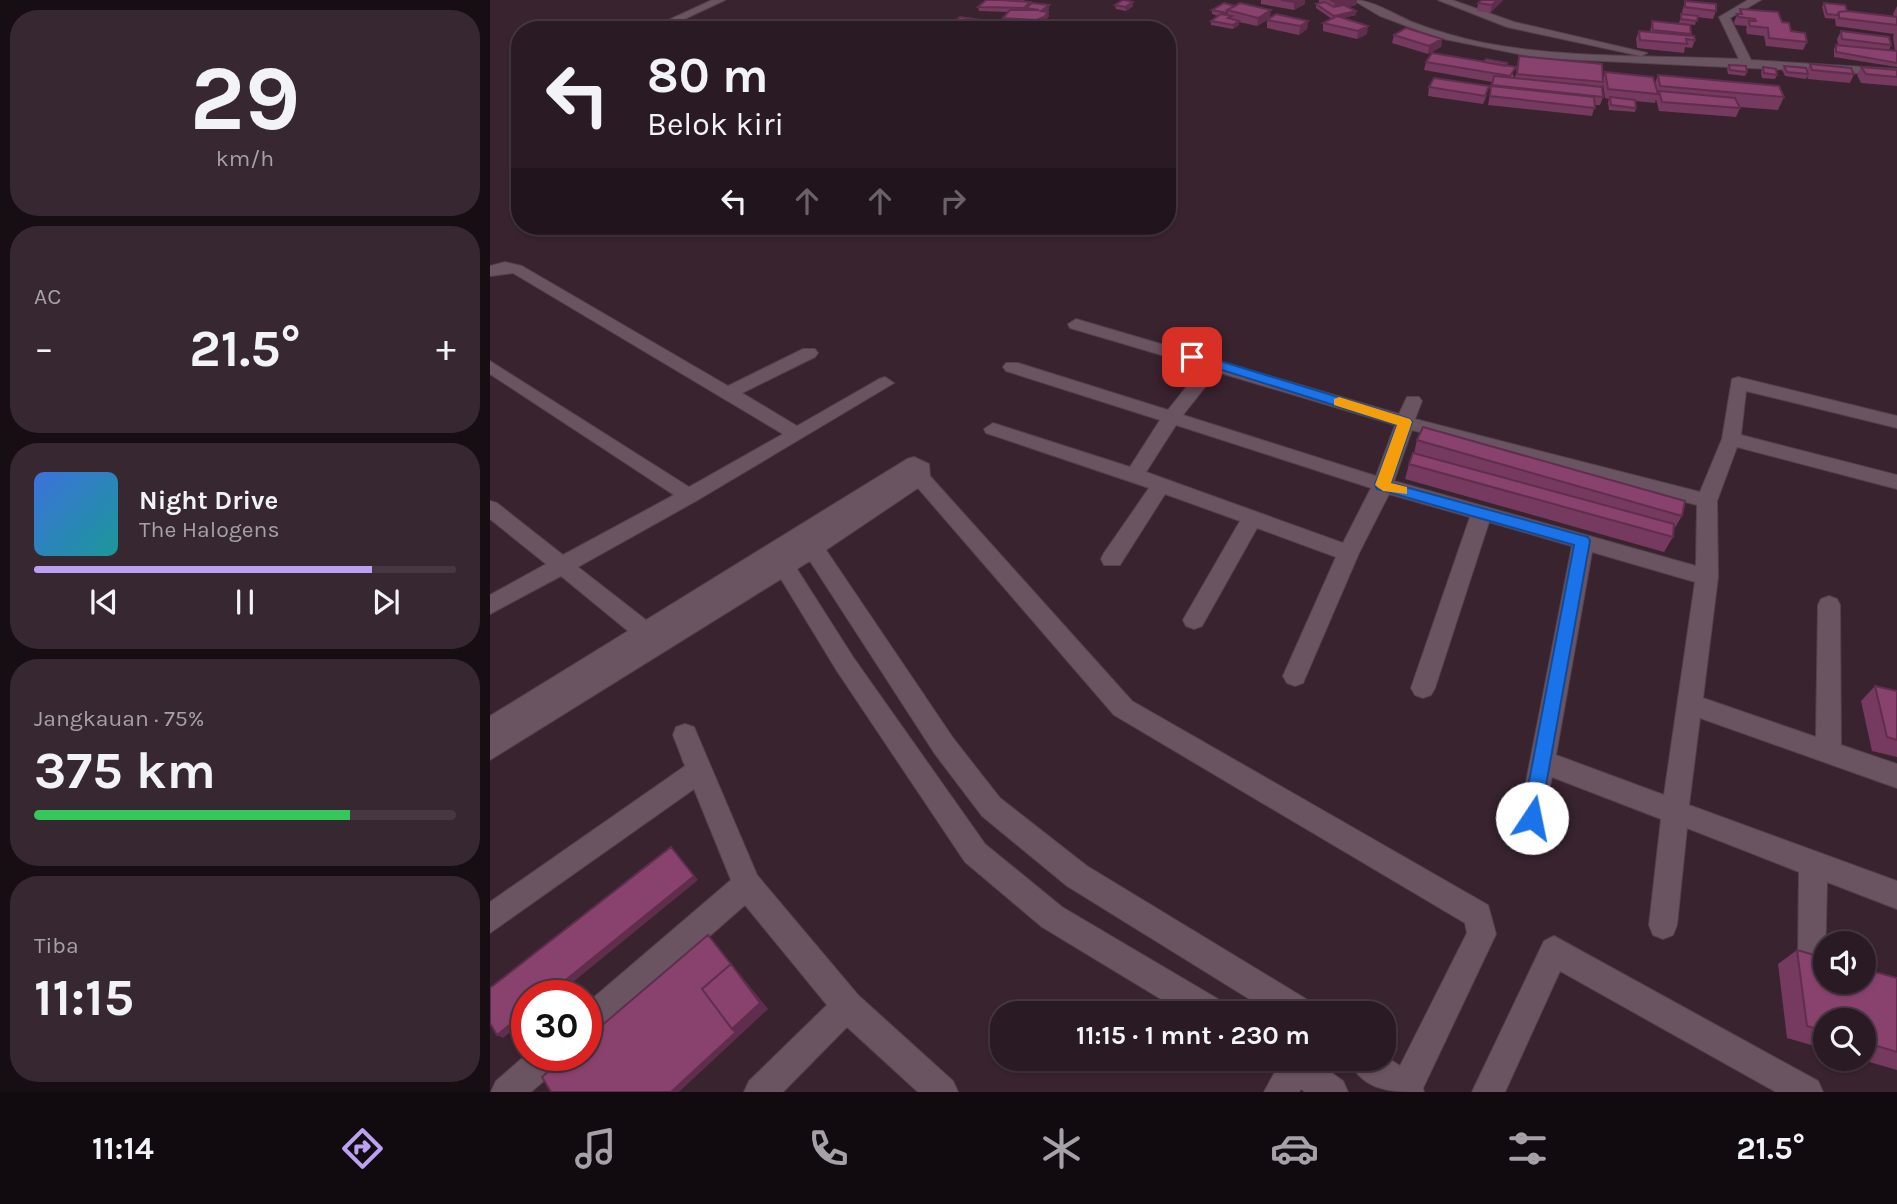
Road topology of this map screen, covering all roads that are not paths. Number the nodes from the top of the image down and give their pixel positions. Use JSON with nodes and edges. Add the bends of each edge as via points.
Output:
{"nodes":[{"id":1,"x":720,"y":0,"type":"edge"},
{"id":2,"x":1358,"y":0,"type":"edge"},
{"id":3,"x":1443,"y":0,"type":"edge"},
{"id":4,"x":1756,"y":0,"type":"edge"},
{"id":5,"x":672,"y":21,"type":"edge"},
{"id":6,"x":1664,"y":59,"type":"junction"},
{"id":7,"x":1747,"y":63,"type":"junction"},
{"id":8,"x":1897,"y":72,"type":"edge"},
{"id":9,"x":490,"y":271,"type":"edge"},
{"id":10,"x":1076,"y":324,"type":"dead end"},
{"id":11,"x":809,"y":353,"type":"dead end"},
{"id":12,"x":1215,"y":363,"type":"junction"},
{"id":13,"x":490,"y":366,"type":"edge"},
{"id":14,"x":1012,"y":367,"type":"dead end"},
{"id":15,"x":885,"y":383,"type":"dead end"},
{"id":16,"x":728,"y":393,"type":"junction"},
{"id":17,"x":1413,"y":401,"type":"dead end"},
{"id":18,"x":1172,"y":416,"type":"junction"},
{"id":19,"x":1405,"y":422,"type":"junction"},
{"id":20,"x":1897,"y":422,"type":"edge"},
{"id":21,"x":993,"y":429,"type":"dead end"},
{"id":22,"x":797,"y":435,"type":"junction"},
{"id":23,"x":1731,"y":439,"type":"junction"},
{"id":24,"x":1134,"y":475,"type":"junction"},
{"id":25,"x":1897,"y":482,"type":"edge"},
{"id":26,"x":1161,"y":485,"type":"junction"},
{"id":27,"x":1383,"y":485,"type":"junction"},
{"id":28,"x":689,"y":496,"type":"junction"},
{"id":29,"x":1707,"y":501,"type":"junction"},
{"id":30,"x":490,"y":508,"type":"edge"},
{"id":31,"x":1482,"y":513,"type":"junction"},
{"id":32,"x":1252,"y":518,"type":"junction"},
{"id":33,"x":808,"y":541,"type":"junction"},
{"id":34,"x":1583,"y":541,"type":"junction"},
{"id":35,"x":1348,"y":553,"type":"junction"},
{"id":36,"x":780,"y":557,"type":"junction"},
{"id":37,"x":1112,"y":559,"type":"dead end"},
{"id":38,"x":564,"y":564,"type":"junction"},
{"id":39,"x":1707,"y":577,"type":"junction"},
{"id":40,"x":490,"y":605,"type":"edge"},
{"id":41,"x":1829,"y":605,"type":"dead end"},
{"id":42,"x":1194,"y":620,"type":"dead end"},
{"id":43,"x":650,"y":639,"type":"junction"},
{"id":44,"x":1295,"y":676,"type":"dead end"},
{"id":45,"x":1423,"y":688,"type":"dead end"},
{"id":46,"x":1690,"y":704,"type":"junction"},
{"id":47,"x":490,"y":729,"type":"edge"},
{"id":48,"x":685,"y":735,"type":"dead end"},
{"id":49,"x":490,"y":749,"type":"edge"},
{"id":50,"x":1828,"y":753,"type":"junction"},
{"id":51,"x":1543,"y":762,"type":"junction"},
{"id":52,"x":698,"y":772,"type":"junction"},
{"id":53,"x":1897,"y":776,"type":"edge"},
{"id":54,"x":1675,"y":813,"type":"junction"},
{"id":55,"x":1532,"y":818,"type":"dead end"},
{"id":56,"x":1813,"y":864,"type":"junction"},
{"id":57,"x":747,"y":885,"type":"junction"},
{"id":58,"x":1897,"y":895,"type":"edge"},
{"id":59,"x":490,"y":919,"type":"edge"},
{"id":60,"x":1663,"y":925,"type":"dead end"},
{"id":61,"x":1813,"y":931,"type":"edge"},
{"id":62,"x":1192,"y":1001,"type":"edge"},
{"id":63,"x":1280,"y":1001,"type":"edge"},
{"id":64,"x":847,"y":1006,"type":"junction"},
{"id":65,"x":602,"y":1010,"type":"edge"},
{"id":66,"x":531,"y":1071,"type":"edge"},
{"id":67,"x":1291,"y":1071,"type":"edge"},
{"id":68,"x":1308,"y":1071,"type":"edge"},
{"id":69,"x":1380,"y":1071,"type":"edge"},
{"id":70,"x":1406,"y":1091,"type":"edge"},
{"id":71,"x":507,"y":1092,"type":"edge"},
{"id":72,"x":760,"y":1092,"type":"edge"},
{"id":73,"x":942,"y":1092,"type":"edge"},
{"id":74,"x":1280,"y":1092,"type":"edge"},
{"id":75,"x":1332,"y":1092,"type":"edge"},
{"id":76,"x":1488,"y":1092,"type":"edge"},
{"id":77,"x":1807,"y":1092,"type":"edge"}],
"edges":[{"from":1,"to":5,"type":"street"},
{"from":2,"to":6,"type":"street","via":[[1436,33],[1553,56]]},
{"from":3,"to":6,"type":"street","via":[[1511,24]]},
{"from":4,"to":7,"type":"street","via":[[1724,16]]},
{"from":6,"to":7,"type":"street"},
{"from":7,"to":8,"type":"street"},
{"from":9,"to":16,"type":"street","via":[[517,269]]},
{"from":10,"to":12,"type":"street"},
{"from":11,"to":16,"type":"street"},
{"from":12,"to":18,"type":"street"},
{"from":12,"to":19,"type":"street"},
{"from":13,"to":28,"type":"street"},
{"from":14,"to":18,"type":"street"},
{"from":15,"to":22,"type":"street"},
{"from":16,"to":22,"type":"street"},
{"from":17,"to":19,"type":"street"},
{"from":18,"to":24,"type":"street"},
{"from":18,"to":27,"type":"street"},
{"from":19,"to":27,"type":"street"},
{"from":19,"to":29,"type":"street"},
{"from":20,"to":23,"type":"street","via":[[1738,383]]},
{"from":21,"to":24,"type":"street"},
{"from":22,"to":28,"type":"street"},
{"from":23,"to":25,"type":"street"},
{"from":23,"to":29,"type":"street"},
{"from":24,"to":26,"type":"street"},
{"from":26,"to":32,"type":"street"},
{"from":26,"to":37,"type":"street"},
{"from":27,"to":31,"type":"street"},
{"from":27,"to":35,"type":"street"},
{"from":28,"to":38,"type":"street"},
{"from":29,"to":39,"type":"street"},
{"from":30,"to":38,"type":"street"},
{"from":31,"to":34,"type":"street"},
{"from":31,"to":45,"type":"street"},
{"from":32,"to":35,"type":"street"},
{"from":32,"to":42,"type":"street"},
{"from":33,"to":36,"type":"street"},
{"from":33,"to":63,"type":"street","via":[[936,735],[991,807],[1077,876]]},
{"from":33,"to":70,"type":"street","via":[[920,477],[1123,708],[1478,915],[1482,934]]},
{"from":34,"to":39,"type":"street"},
{"from":34,"to":51,"type":"street"},
{"from":35,"to":44,"type":"street"},
{"from":36,"to":43,"type":"street"},
{"from":36,"to":62,"type":"street","via":[[845,664],[975,853],[1052,917]]},
{"from":38,"to":40,"type":"street"},
{"from":38,"to":43,"type":"street"},
{"from":39,"to":46,"type":"street"},
{"from":41,"to":50,"type":"street"},
{"from":43,"to":47,"type":"street"},
{"from":43,"to":49,"type":"street"},
{"from":46,"to":50,"type":"street"},
{"from":46,"to":54,"type":"street"},
{"from":48,"to":52,"type":"street"},
{"from":50,"to":53,"type":"street"},
{"from":51,"to":54,"type":"street"},
{"from":51,"to":55,"type":"street"},
{"from":52,"to":57,"type":"street"},
{"from":52,"to":59,"type":"street"},
{"from":54,"to":56,"type":"street"},
{"from":54,"to":60,"type":"street"},
{"from":56,"to":58,"type":"street"},
{"from":56,"to":61,"type":"street"},
{"from":57,"to":64,"type":"street"},
{"from":57,"to":65,"type":"street"},
{"from":64,"to":72,"type":"street"},
{"from":64,"to":73,"type":"street"},
{"from":66,"to":71,"type":"street"},
{"from":67,"to":74,"type":"street"},
{"from":68,"to":75,"type":"street"},
{"from":69,"to":70,"type":"street"},
{"from":76,"to":77,"type":"street","via":[[1554,951]]}]}
